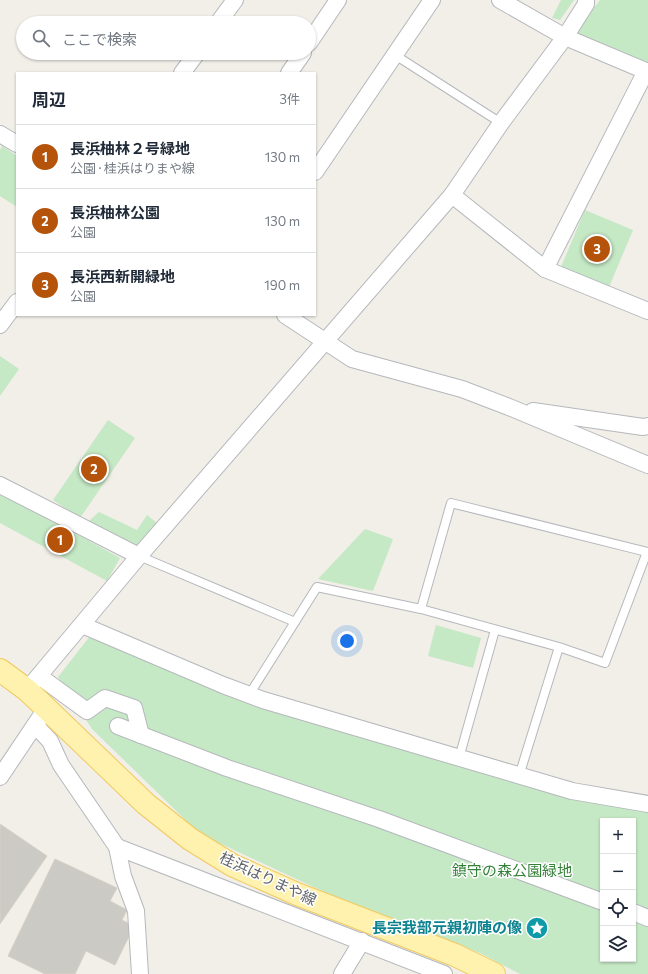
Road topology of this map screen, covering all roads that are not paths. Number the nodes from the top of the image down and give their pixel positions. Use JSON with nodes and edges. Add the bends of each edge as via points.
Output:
{"nodes":[{"id":1,"x":235,"y":0,"type":"edge"},
{"id":2,"x":338,"y":0,"type":"edge"},
{"id":3,"x":432,"y":0,"type":"edge"},
{"id":4,"x":500,"y":0,"type":"edge"},
{"id":5,"x":586,"y":0,"type":"edge"},
{"id":6,"x":223,"y":16,"type":"edge"},
{"id":7,"x":316,"y":33,"type":"edge"},
{"id":8,"x":565,"y":37,"type":"junction"},
{"id":9,"x":394,"y":55,"type":"junction"},
{"id":10,"x":192,"y":60,"type":"edge"},
{"id":11,"x":297,"y":60,"type":"edge"},
{"id":12,"x":183,"y":72,"type":"edge"},
{"id":13,"x":290,"y":72,"type":"edge"},
{"id":14,"x":647,"y":72,"type":"edge"},
{"id":15,"x":501,"y":123,"type":"junction"},
{"id":16,"x":0,"y":134,"type":"edge"},
{"id":17,"x":16,"y":143,"type":"edge"},
{"id":18,"x":316,"y":171,"type":"edge"},
{"id":19,"x":452,"y":195,"type":"junction"},
{"id":20,"x":545,"y":269,"type":"junction"},
{"id":21,"x":16,"y":303,"type":"edge"},
{"id":22,"x":648,"y":311,"type":"edge"},
{"id":23,"x":286,"y":316,"type":"edge"},
{"id":24,"x":0,"y":326,"type":"edge"},
{"id":25,"x":325,"y":342,"type":"junction"},
{"id":26,"x":509,"y":407,"type":"junction"},
{"id":27,"x":648,"y":426,"type":"edge"},
{"id":28,"x":648,"y":465,"type":"edge"},
{"id":29,"x":0,"y":485,"type":"edge"},
{"id":30,"x":139,"y":556,"type":"junction"},
{"id":31,"x":421,"y":609,"type":"junction"},
{"id":32,"x":295,"y":622,"type":"junction"},
{"id":33,"x":82,"y":625,"type":"junction"},
{"id":34,"x":495,"y":630,"type":"junction"},
{"id":35,"x":559,"y":648,"type":"junction"},
{"id":36,"x":0,"y":670,"type":"edge"},
{"id":37,"x":33,"y":683,"type":"junction"},
{"id":38,"x":249,"y":695,"type":"junction"},
{"id":39,"x":41,"y":717,"type":"junction"},
{"id":40,"x":118,"y":726,"type":"dead end"},
{"id":41,"x":141,"y":735,"type":"junction"},
{"id":42,"x":459,"y":758,"type":"junction"},
{"id":43,"x":519,"y":776,"type":"junction"},
{"id":44,"x":0,"y":777,"type":"edge"},
{"id":45,"x":648,"y":804,"type":"edge"},
{"id":46,"x":117,"y":847,"type":"junction"},
{"id":47,"x":600,"y":901,"type":"edge"},
{"id":48,"x":636,"y":913,"type":"edge"},
{"id":49,"x":648,"y":918,"type":"edge"},
{"id":50,"x":362,"y":941,"type":"junction"},
{"id":51,"x":455,"y":956,"type":"junction"},
{"id":52,"x":140,"y":974,"type":"edge"},
{"id":53,"x":342,"y":974,"type":"edge"},
{"id":54,"x":444,"y":974,"type":"edge"},
{"id":55,"x":494,"y":974,"type":"edge"}],
"edges":[{"from":1,"to":6,"type":"street"},
{"from":2,"to":7,"type":"street"},
{"from":3,"to":9,"type":"street"},
{"from":4,"to":8,"type":"street"},
{"from":5,"to":8,"type":"street"},
{"from":8,"to":14,"type":"street"},
{"from":8,"to":15,"type":"street"},
{"from":9,"to":15,"type":"lane"},
{"from":9,"to":18,"type":"street"},
{"from":10,"to":12,"type":"street"},
{"from":11,"to":13,"type":"street"},
{"from":14,"to":20,"type":"street"},
{"from":15,"to":19,"type":"street"},
{"from":16,"to":17,"type":"street"},
{"from":19,"to":20,"type":"street"},
{"from":19,"to":25,"type":"street"},
{"from":20,"to":22,"type":"street"},
{"from":21,"to":24,"type":"street"},
{"from":23,"to":25,"type":"street"},
{"from":25,"to":26,"type":"street","via":[[352,359],[462,388]]},
{"from":25,"to":30,"type":"street"},
{"from":26,"to":27,"type":"street"},
{"from":26,"to":28,"type":"street"},
{"from":29,"to":30,"type":"street"},
{"from":30,"to":32,"type":"lane"},
{"from":30,"to":33,"type":"street"},
{"from":31,"to":32,"type":"lane","via":[[317,587]]},
{"from":31,"to":34,"type":"lane"},
{"from":31,"to":35,"type":"lane","via":[[451,503],[647,552],[605,663]]},
{"from":32,"to":38,"type":"lane"},
{"from":33,"to":37,"type":"street"},
{"from":33,"to":38,"type":"street"},
{"from":34,"to":35,"type":"lane"},
{"from":34,"to":42,"type":"lane"},
{"from":35,"to":43,"type":"lane"},
{"from":36,"to":37,"type":"main road","name":"桂浜はりまや線"},
{"from":37,"to":39,"type":"main road","name":"桂浜はりまや線"},
{"from":37,"to":41,"type":"street","via":[[87,711],[105,698],[134,708]]},
{"from":38,"to":42,"type":"street"},
{"from":39,"to":44,"type":"street"},
{"from":39,"to":46,"type":"street","via":[[61,765]]},
{"from":39,"to":51,"type":"main road","name":"桂浜はりまや線","via":[[190,839],[232,865],[297,894]]},
{"from":40,"to":41,"type":"street"},
{"from":41,"to":47,"type":"street"},
{"from":42,"to":43,"type":"street"},
{"from":43,"to":45,"type":"street","via":[[572,791]]},
{"from":46,"to":50,"type":"street"},
{"from":46,"to":52,"type":"street","via":[[122,876],[136,911]]},
{"from":48,"to":49,"type":"street"},
{"from":50,"to":53,"type":"street"},
{"from":50,"to":54,"type":"street"},
{"from":51,"to":54,"type":"street"},
{"from":51,"to":55,"type":"main road","name":"桂浜はりまや線"}]}
